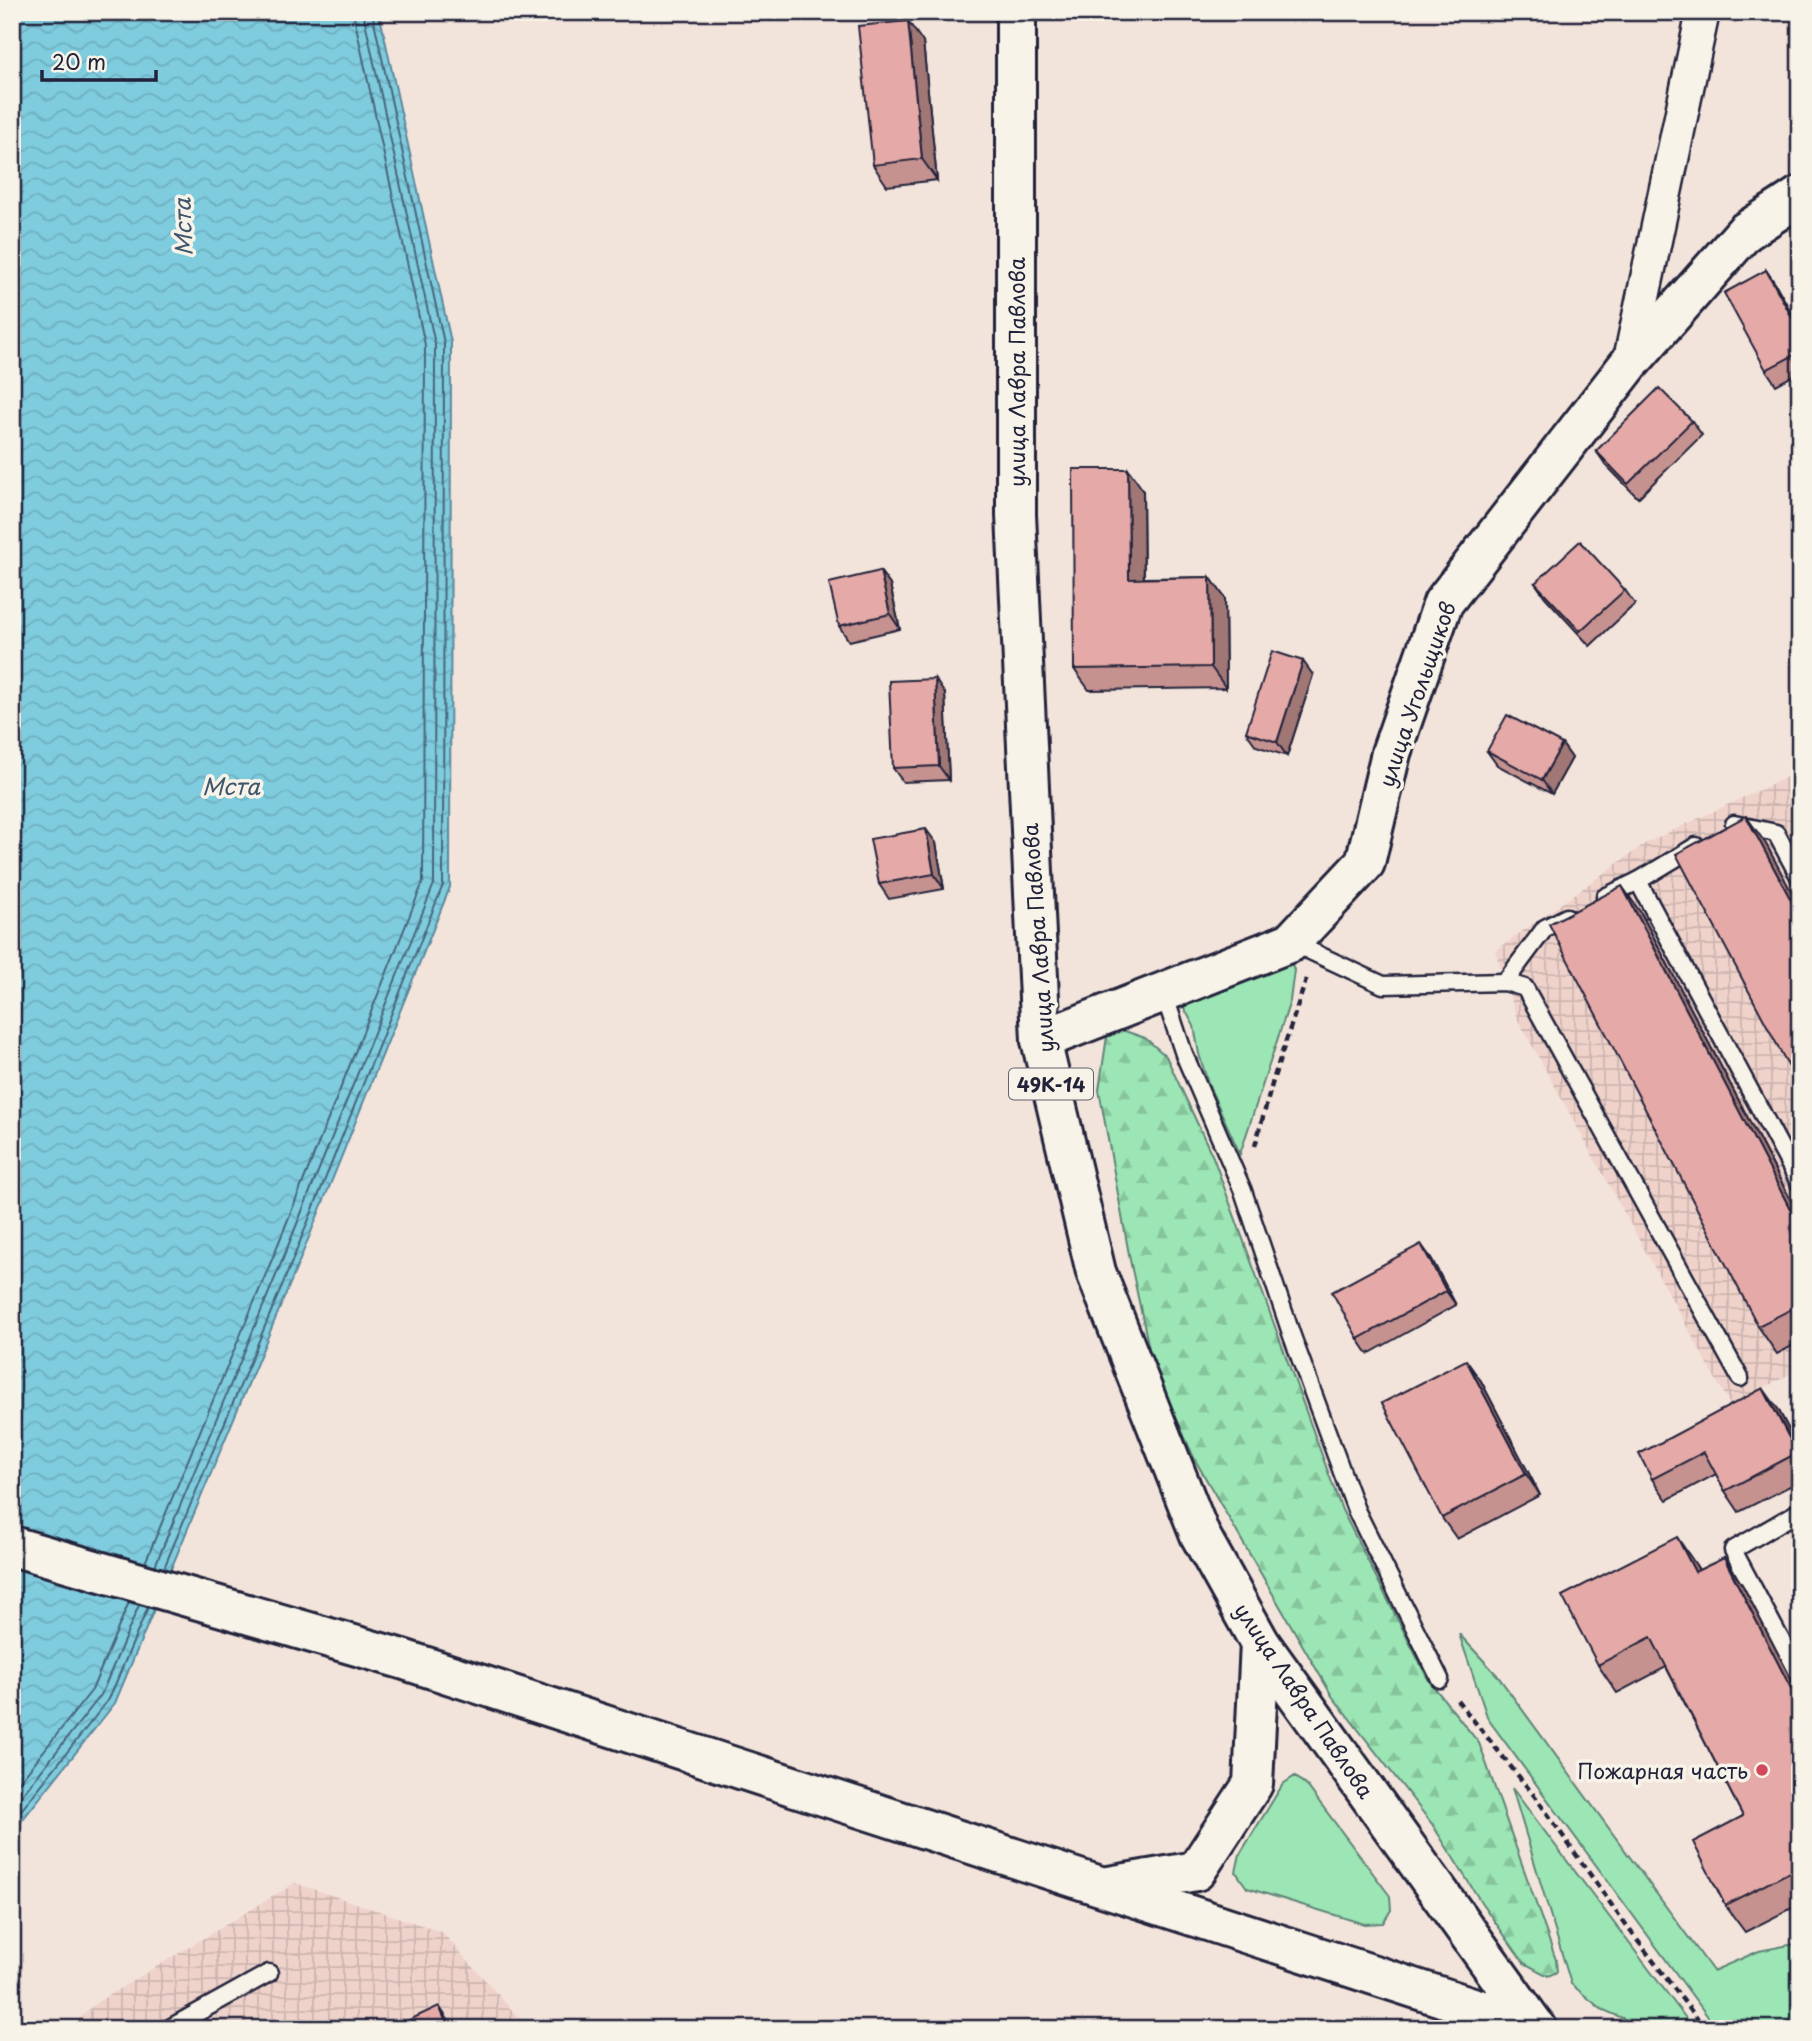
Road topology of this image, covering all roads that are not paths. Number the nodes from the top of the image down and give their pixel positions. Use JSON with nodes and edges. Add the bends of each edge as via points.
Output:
{"nodes":[{"id":1,"x":1017,"y":12,"type":"edge"},
{"id":2,"x":1703,"y":12,"type":"edge"},
{"id":3,"x":1800,"y":196,"type":"edge"},
{"id":4,"x":1629,"y":364,"type":"junction"},
{"id":5,"x":1800,"y":878,"type":"edge"},
{"id":6,"x":1638,"y":881,"type":"junction"},
{"id":7,"x":1290,"y":942,"type":"junction"},
{"id":8,"x":1505,"y":982,"type":"junction"},
{"id":9,"x":1163,"y":991,"type":"junction"},
{"id":10,"x":1041,"y":1040,"type":"junction"},
{"id":11,"x":1800,"y":1184,"type":"edge"},
{"id":12,"x":1740,"y":1378,"type":"dead end"},
{"id":13,"x":1800,"y":1511,"type":"edge"},
{"id":14,"x":12,"y":1546,"type":"edge"},
{"id":15,"x":1260,"y":1643,"type":"junction"},
{"id":16,"x":1800,"y":1676,"type":"edge"},
{"id":17,"x":1440,"y":1679,"type":"road end"},
{"id":18,"x":1104,"y":1887,"type":"junction"},
{"id":19,"x":269,"y":1973,"type":"dead end"},
{"id":20,"x":168,"y":2029,"type":"edge"},
{"id":21,"x":1537,"y":2029,"type":"edge"}],
"edges":[{"from":1,"to":10,"type":"main road","name":"улица Лавра Павлова","number":"49К-14","via":[[1016,516]]},
{"from":2,"to":4,"type":"street"},
{"from":3,"to":4,"type":"main road","name":"улица Угольщиков","via":[[1745,232]]},
{"from":4,"to":7,"type":"main road","name":"улица Угольщиков","via":[[1443,603],[1391,753],[1365,863]]},
{"from":5,"to":6,"type":"lane","via":[[1776,833],[1733,824]]},
{"from":6,"to":8,"type":"lane","via":[[1545,928]]},
{"from":6,"to":11,"type":"lane"},
{"from":7,"to":8,"type":"lane","via":[[1383,985]]},
{"from":7,"to":9,"type":"main road","name":"улица Угольщиков"},
{"from":8,"to":12,"type":"lane","via":[[1524,988]]},
{"from":9,"to":10,"type":"main road","name":"улица Угольщиков"},
{"from":9,"to":17,"type":"lane","via":[[1184,1054],[1243,1191],[1356,1510]]},
{"from":10,"to":15,"type":"main road","name":"улица Лавра Павлова","number":"49К-14","via":[[1096,1272],[1200,1535]]},
{"from":13,"to":16,"type":"lane","via":[[1733,1550]]},
{"from":14,"to":18,"type":"main road","via":[[402,1659]]},
{"from":15,"to":18,"type":"main road","via":[[1253,1784],[1196,1871]]},
{"from":15,"to":21,"type":"main road","name":"улица Лавра Павлова","number":"49К-14"},
{"from":18,"to":21,"type":"main road"},
{"from":19,"to":20,"type":"lane"}]}
